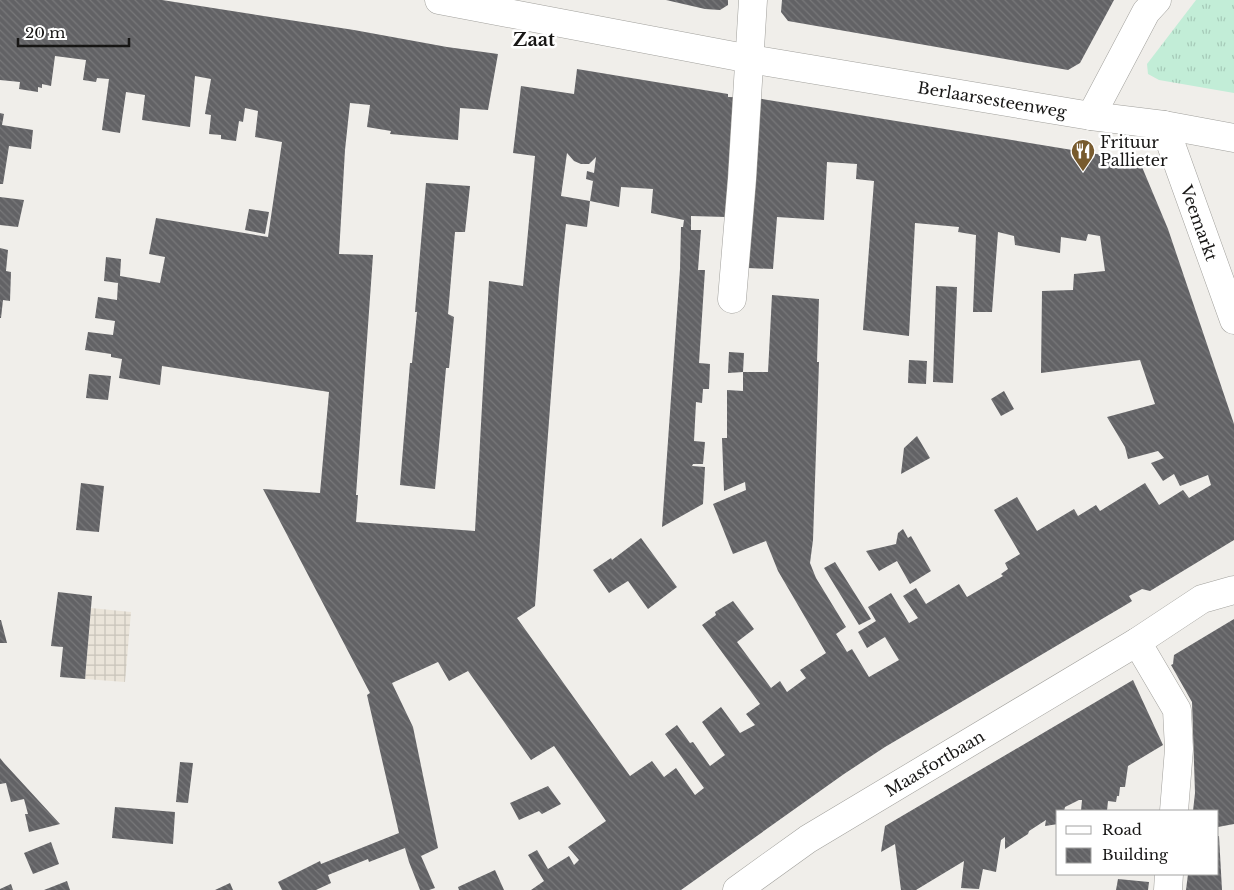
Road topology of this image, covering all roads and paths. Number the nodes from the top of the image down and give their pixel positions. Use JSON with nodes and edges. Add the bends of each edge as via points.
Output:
{"nodes":[{"id":1,"x":439,"y":0,"type":"edge"},
{"id":2,"x":753,"y":0,"type":"edge"},
{"id":3,"x":1158,"y":0,"type":"edge"},
{"id":4,"x":750,"y":59,"type":"junction"},
{"id":5,"x":1091,"y":116,"type":"junction"},
{"id":6,"x":1164,"y":125,"type":"junction"},
{"id":7,"x":1234,"y":138,"type":"edge"},
{"id":8,"x":1223,"y":257,"type":"edge"},
{"id":9,"x":1228,"y":285,"type":"edge"},
{"id":10,"x":732,"y":299,"type":"dead end"},
{"id":11,"x":1233,"y":316,"type":"edge"},
{"id":12,"x":1234,"y":590,"type":"edge"},
{"id":13,"x":1137,"y":642,"type":"junction"},
{"id":14,"x":1174,"y":810,"type":"edge"},
{"id":15,"x":1169,"y":875,"type":"edge"},
{"id":16,"x":736,"y":890,"type":"edge"},
{"id":17,"x":1168,"y":890,"type":"edge"}],
"edges":[{"from":1,"to":4,"type":"street","name":"Berlaarsesteenweg"},
{"from":2,"to":4,"type":"street"},
{"from":3,"to":5,"type":"street","via":[[1146,12]]},
{"from":4,"to":5,"type":"street","name":"Berlaarsesteenweg"},
{"from":4,"to":10,"type":"street"},
{"from":5,"to":6,"type":"street","name":"Berlaarsesteenweg"},
{"from":6,"to":7,"type":"street","name":"Berlaarsesteenweg"},
{"from":6,"to":8,"type":"street","name":"Veemarkt"},
{"from":8,"to":9,"type":"street","name":"Veemarkt"},
{"from":9,"to":11,"type":"street","name":"Veemarkt"},
{"from":12,"to":13,"type":"street","name":"Maasfortbaan","via":[[1202,599]]},
{"from":13,"to":14,"type":"street","via":[[1177,710],[1179,749]]},
{"from":13,"to":16,"type":"street","name":"Maasfortbaan","via":[[808,839]]},
{"from":15,"to":17,"type":"street"}]}
